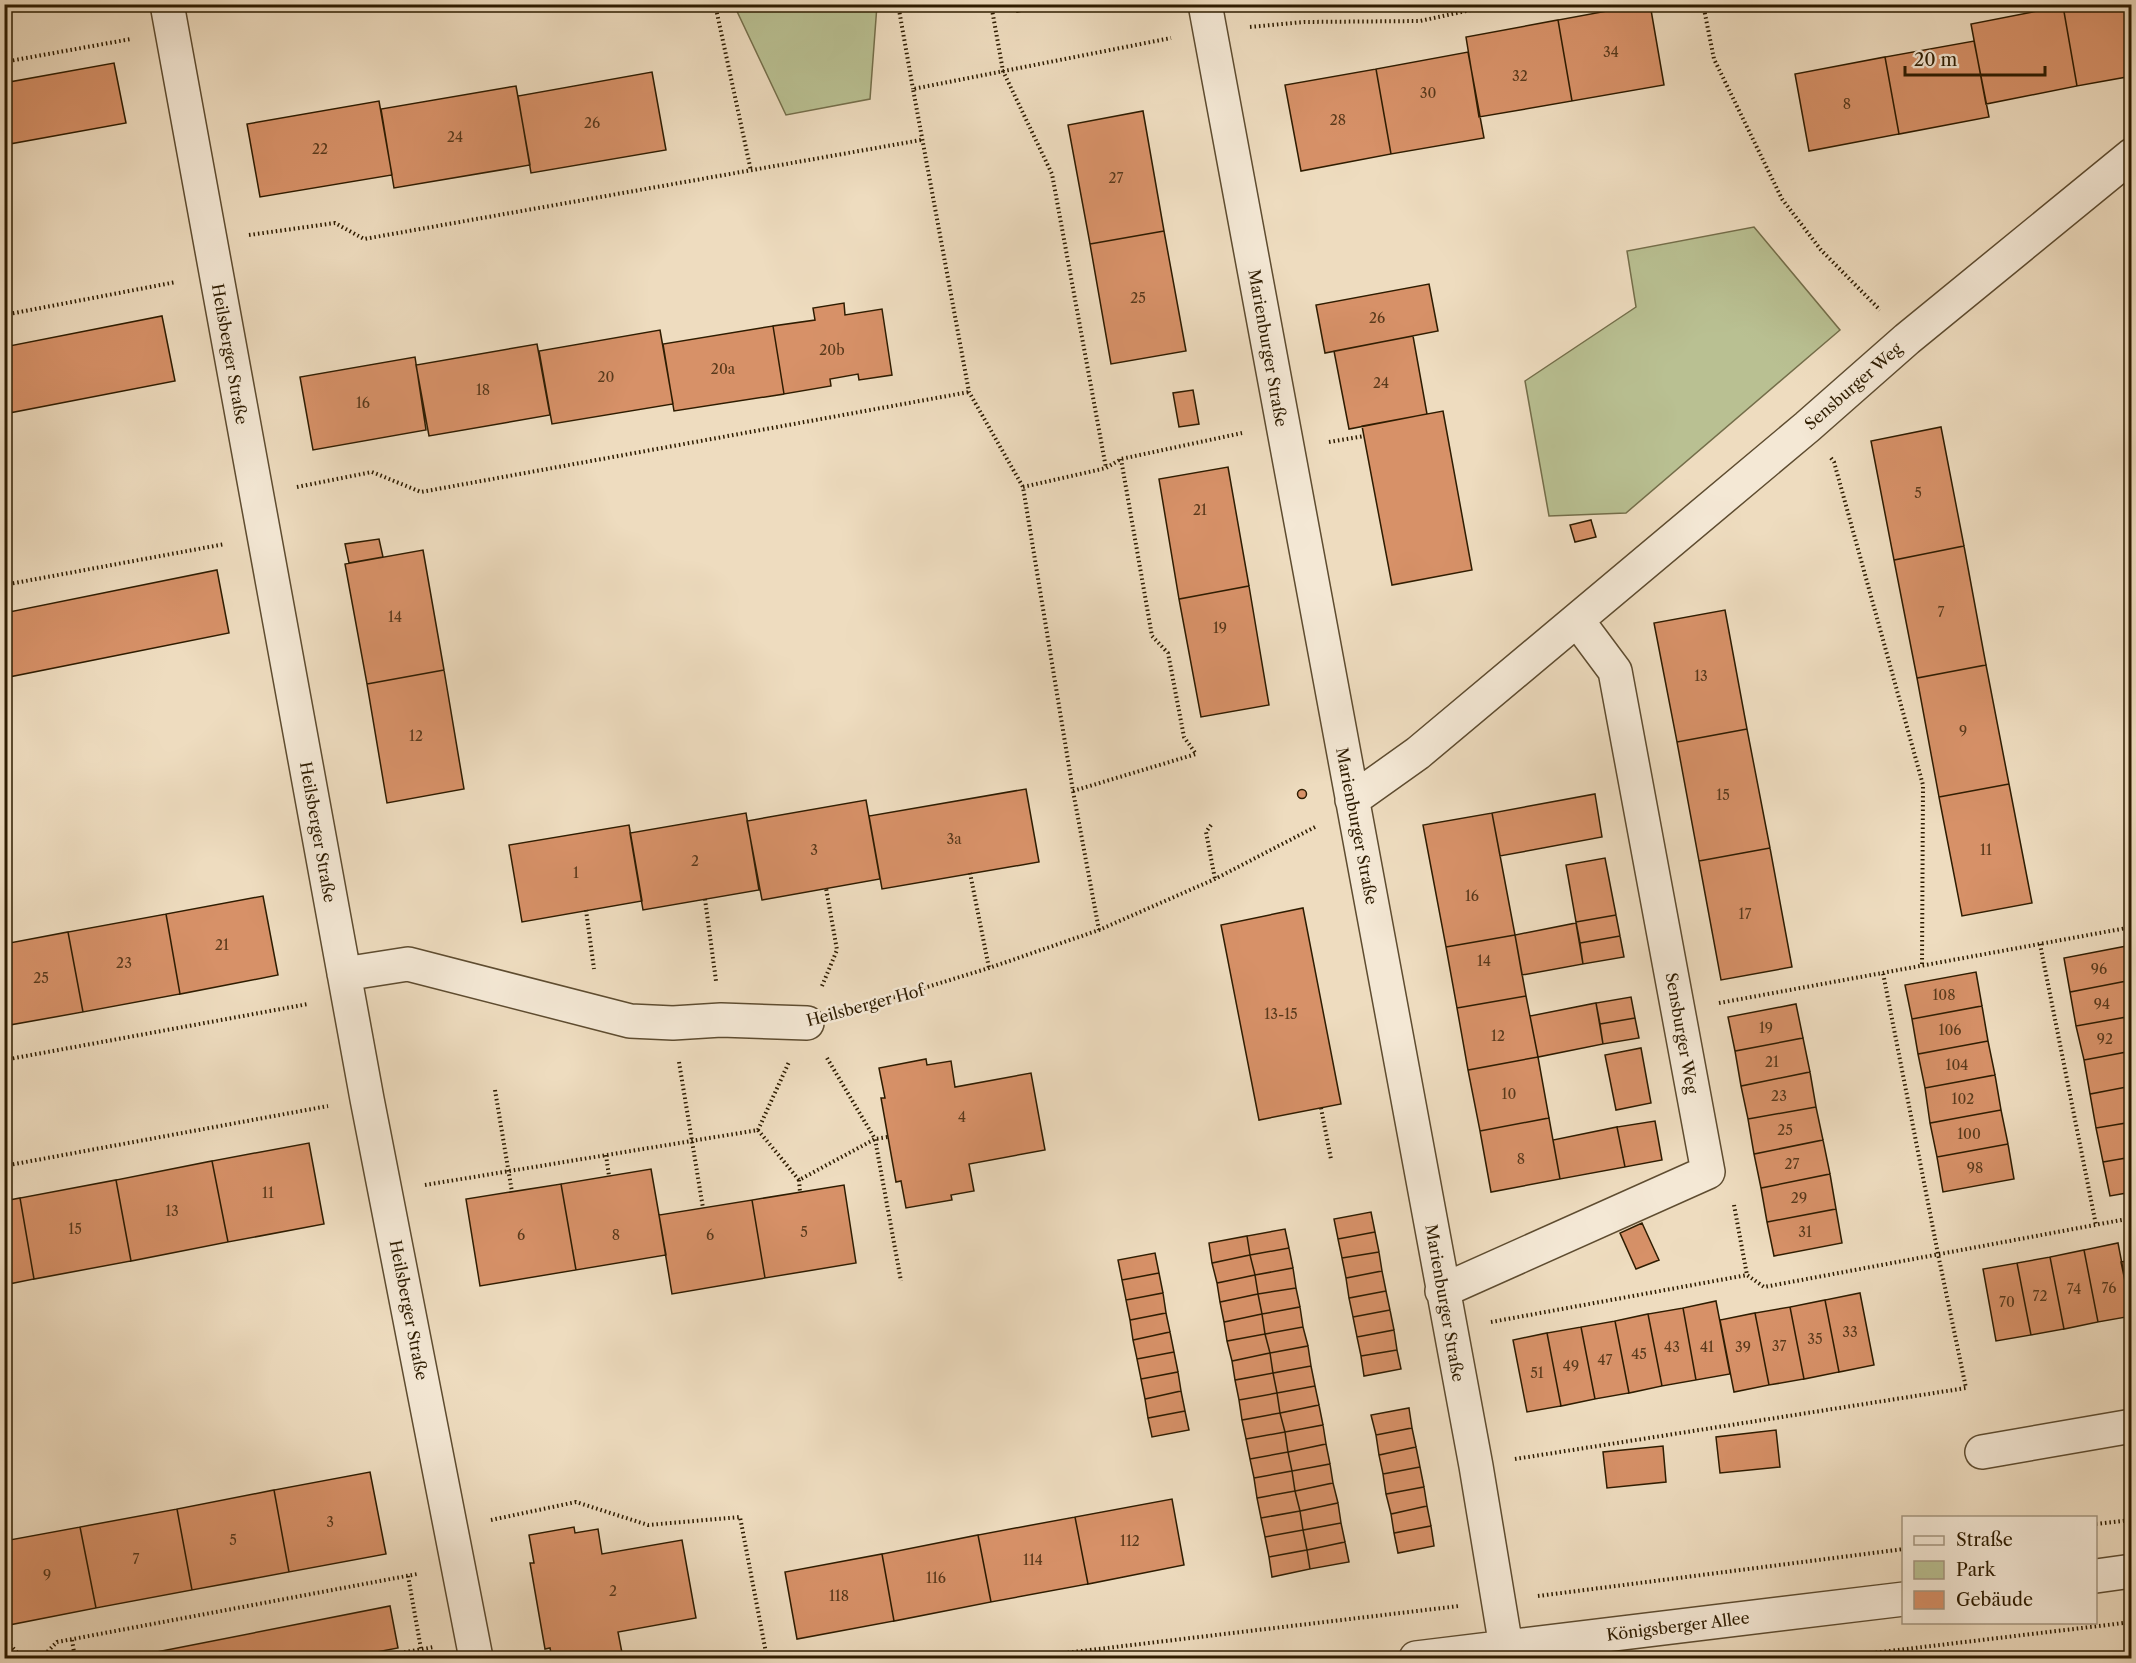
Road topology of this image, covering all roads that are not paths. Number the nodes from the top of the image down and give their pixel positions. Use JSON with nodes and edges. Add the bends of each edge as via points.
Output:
{"nodes":[{"id":1,"x":1207,"y":17,"type":"edge"},
{"id":2,"x":169,"y":18,"type":"edge"},
{"id":3,"x":2132,"y":155,"type":"edge"},
{"id":4,"x":1577,"y":620,"type":"junction"},
{"id":5,"x":1352,"y":800,"type":"junction"},
{"id":6,"x":346,"y":986,"type":"junction"},
{"id":7,"x":807,"y":1023,"type":"road end"},
{"id":8,"x":1442,"y":1290,"type":"junction"},
{"id":9,"x":2132,"y":1426,"type":"edge"},
{"id":10,"x":1982,"y":1452,"type":"dead end"},
{"id":11,"x":2132,"y":1572,"type":"edge"},
{"id":12,"x":2097,"y":1576,"type":"edge"},
{"id":13,"x":1902,"y":1599,"type":"edge"},
{"id":14,"x":1506,"y":1647,"type":"junction"},
{"id":15,"x":476,"y":1659,"type":"edge"},
{"id":16,"x":1416,"y":1659,"type":"edge"}],
"edges":[{"from":1,"to":5,"type":"street","name":"Marienburger Straße"},
{"from":2,"to":6,"type":"street","name":"Heilsberger Straße"},
{"from":3,"to":4,"type":"street","name":"Sensburger Weg","via":[[1907,339]]},
{"from":4,"to":5,"type":"street","name":"Sensburger Weg","via":[[1418,753]]},
{"from":4,"to":8,"type":"street","name":"Sensburger Weg","via":[[1615,671],[1708,1172]]},
{"from":5,"to":8,"type":"street","name":"Marienburger Straße"},
{"from":6,"to":7,"type":"street","name":"Heilsberger Hof","via":[[408,964],[630,1021]]},
{"from":6,"to":15,"type":"street","name":"Heilsberger Straße"},
{"from":8,"to":14,"type":"street","name":"Marienburger Straße"},
{"from":9,"to":10,"type":"street"},
{"from":11,"to":12,"type":"street"},
{"from":13,"to":14,"type":"street","name":"Königsberger Allee"},
{"from":14,"to":16,"type":"street","name":"Königsberger Allee"}]}
